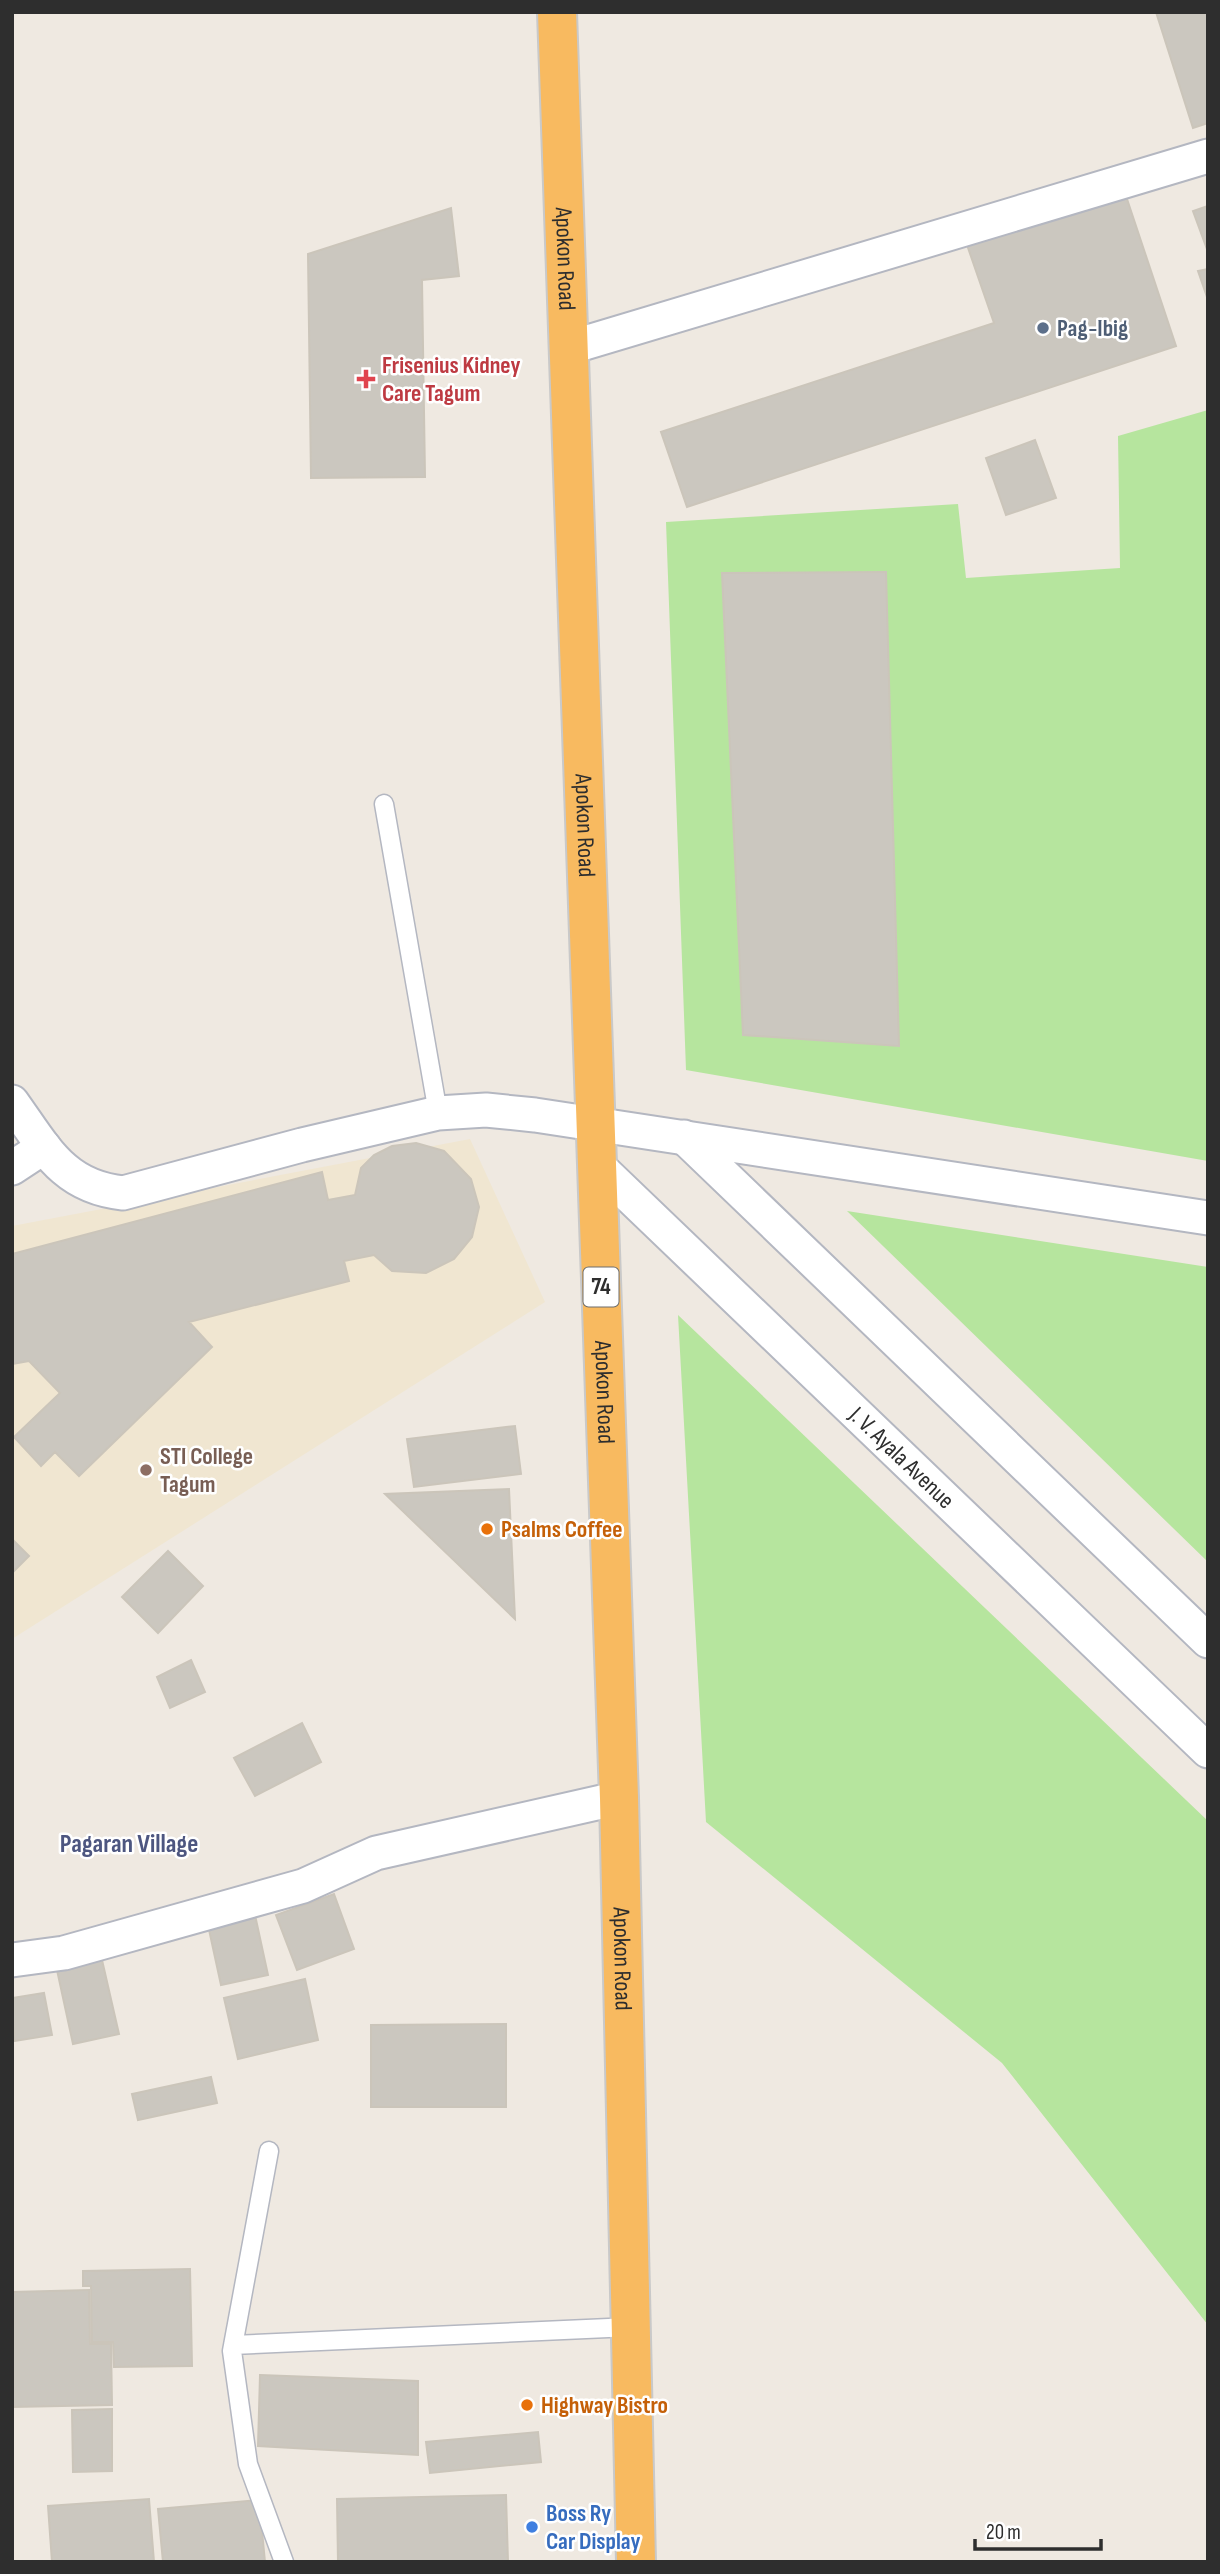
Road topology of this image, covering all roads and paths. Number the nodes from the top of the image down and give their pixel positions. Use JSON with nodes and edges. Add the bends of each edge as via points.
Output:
{"nodes":[{"id":1,"x":556,"y":12,"type":"edge"},
{"id":2,"x":1208,"y":156,"type":"edge"},
{"id":3,"x":568,"y":348,"type":"junction"},
{"id":4,"x":383,"y":804,"type":"dead end"},
{"id":5,"x":12,"y":1102,"type":"edge"},
{"id":6,"x":438,"y":1113,"type":"junction"},
{"id":7,"x":595,"y":1124,"type":"junction"},
{"id":8,"x":684,"y":1137,"type":"junction"},
{"id":9,"x":44,"y":1147,"type":"junction"},
{"id":10,"x":596,"y":1164,"type":"junction"},
{"id":11,"x":12,"y":1168,"type":"edge"},
{"id":12,"x":1208,"y":1218,"type":"edge"},
{"id":13,"x":1208,"y":1641,"type":"edge"},
{"id":14,"x":1208,"y":1751,"type":"edge"},
{"id":15,"x":619,"y":1798,"type":"junction"},
{"id":16,"x":12,"y":1960,"type":"edge"},
{"id":17,"x":269,"y":2151,"type":"dead end"},
{"id":18,"x":631,"y":2327,"type":"junction"},
{"id":19,"x":233,"y":2345,"type":"junction"},
{"id":20,"x":284,"y":2562,"type":"edge"},
{"id":21,"x":636,"y":2562,"type":"edge"}],
"edges":[{"from":1,"to":3,"type":"highway","name":"Apokon Road","number":"74"},
{"from":2,"to":3,"type":"street"},
{"from":3,"to":7,"type":"highway","name":"Apokon Road","number":"74"},
{"from":4,"to":6,"type":"lane"},
{"from":5,"to":9,"type":"street"},
{"from":6,"to":7,"type":"street","via":[[486,1110]]},
{"from":6,"to":9,"type":"street","via":[[123,1193],[82,1184],[63,1171]]},
{"from":7,"to":8,"type":"street"},
{"from":7,"to":10,"type":"highway","name":"Apokon Road","number":"74"},
{"from":8,"to":12,"type":"street"},
{"from":8,"to":13,"type":"street"},
{"from":9,"to":11,"type":"street"},
{"from":10,"to":14,"type":"street","name":"J. V. Ayala Avenue"},
{"from":10,"to":15,"type":"highway","name":"Apokon Road","number":"74"},
{"from":15,"to":16,"type":"street","via":[[376,1853],[303,1886],[64,1953]]},
{"from":15,"to":18,"type":"highway","name":"Apokon Road","number":"74"},
{"from":17,"to":19,"type":"lane"},
{"from":18,"to":19,"type":"lane"},
{"from":18,"to":21,"type":"highway","name":"Apokon Road","number":"74"},
{"from":19,"to":20,"type":"lane","via":[[248,2464]]}]}
